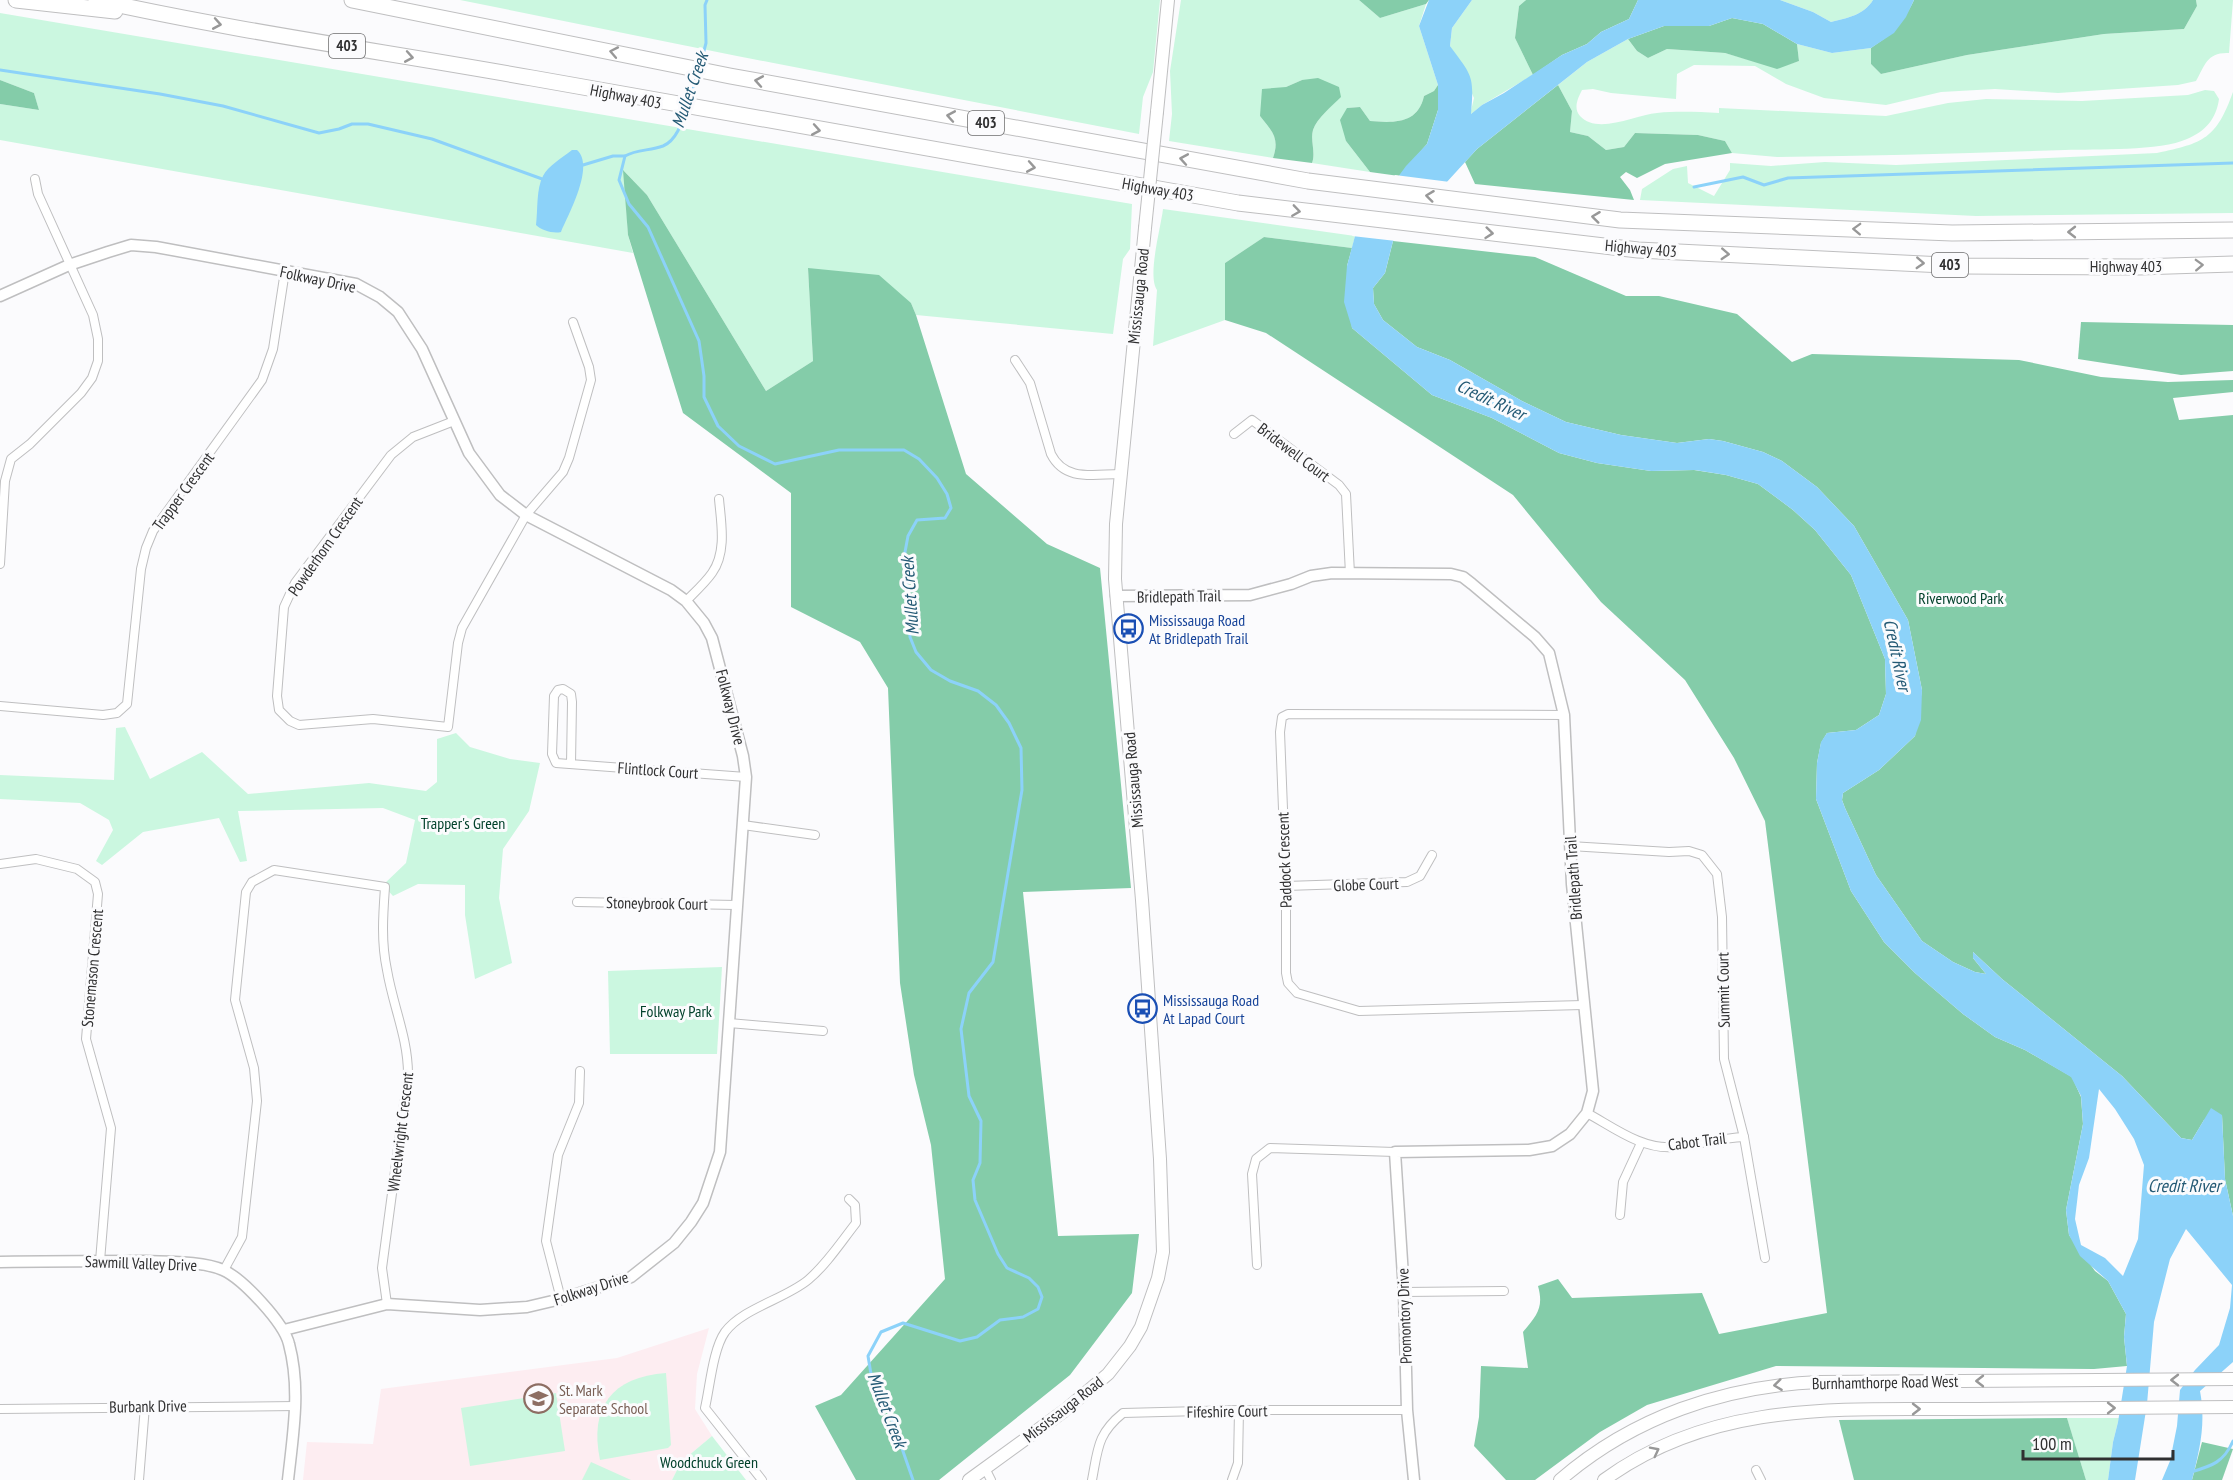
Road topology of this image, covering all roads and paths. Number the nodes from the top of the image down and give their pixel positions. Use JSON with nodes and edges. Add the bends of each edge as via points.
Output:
{"nodes":[{"id":1,"x":16,"y":0,"type":"edge"},
{"id":2,"x":96,"y":0,"type":"edge"},
{"id":3,"x":352,"y":0,"type":"edge"},
{"id":4,"x":1168,"y":0,"type":"edge"},
{"id":5,"x":160,"y":14,"type":"junction"},
{"id":6,"x":34,"y":179,"type":"dead end"},
{"id":7,"x":2233,"y":230,"type":"edge"},
{"id":8,"x":2233,"y":264,"type":"edge"},
{"id":9,"x":69,"y":265,"type":"junction"},
{"id":10,"x":285,"y":271,"type":"junction"},
{"id":11,"x":0,"y":296,"type":"edge"},
{"id":12,"x":573,"y":322,"type":"dead end"},
{"id":13,"x":1015,"y":360,"type":"dead end"},
{"id":14,"x":454,"y":421,"type":"junction"},
{"id":15,"x":1234,"y":434,"type":"dead end"},
{"id":16,"x":1120,"y":474,"type":"junction"},
{"id":17,"x":719,"y":499,"type":"dead end"},
{"id":18,"x":526,"y":515,"type":"junction"},
{"id":19,"x":0,"y":564,"type":"edge"},
{"id":20,"x":1350,"y":574,"type":"junction"},
{"id":21,"x":1116,"y":596,"type":"junction"},
{"id":22,"x":686,"y":601,"type":"junction"},
{"id":23,"x":0,"y":706,"type":"edge"},
{"id":24,"x":1564,"y":716,"type":"junction"},
{"id":25,"x":571,"y":764,"type":"junction"},
{"id":26,"x":746,"y":777,"type":"junction"},
{"id":27,"x":742,"y":825,"type":"junction"},
{"id":28,"x":815,"y":835,"type":"dead end"},
{"id":29,"x":1570,"y":846,"type":"junction"},
{"id":30,"x":1432,"y":855,"type":"dead end"},
{"id":31,"x":0,"y":864,"type":"edge"},
{"id":32,"x":1286,"y":886,"type":"junction"},
{"id":33,"x":577,"y":902,"type":"dead end"},
{"id":34,"x":736,"y":905,"type":"junction"},
{"id":35,"x":1583,"y":1005,"type":"junction"},
{"id":36,"x":729,"y":1023,"type":"junction"},
{"id":37,"x":824,"y":1031,"type":"dead end"},
{"id":38,"x":580,"y":1071,"type":"dead end"},
{"id":39,"x":1587,"y":1113,"type":"junction"},
{"id":40,"x":1743,"y":1137,"type":"junction"},
{"id":41,"x":1641,"y":1143,"type":"junction"},
{"id":42,"x":1395,"y":1152,"type":"junction"},
{"id":43,"x":849,"y":1200,"type":"dead end"},
{"id":44,"x":1620,"y":1215,"type":"dead end"},
{"id":45,"x":1765,"y":1258,"type":"dead end"},
{"id":46,"x":100,"y":1261,"type":"junction"},
{"id":47,"x":0,"y":1262,"type":"edge"},
{"id":48,"x":1257,"y":1265,"type":"dead end"},
{"id":49,"x":224,"y":1270,"type":"junction"},
{"id":50,"x":1504,"y":1291,"type":"dead end"},
{"id":51,"x":1404,"y":1292,"type":"junction"},
{"id":52,"x":561,"y":1299,"type":"junction"},
{"id":53,"x":387,"y":1304,"type":"junction"},
{"id":54,"x":284,"y":1330,"type":"junction"},
{"id":55,"x":2233,"y":1379,"type":"edge"},
{"id":56,"x":146,"y":1406,"type":"junction"},
{"id":57,"x":296,"y":1406,"type":"junction"},
{"id":58,"x":2233,"y":1407,"type":"edge"},
{"id":59,"x":0,"y":1409,"type":"edge"},
{"id":60,"x":1239,"y":1410,"type":"junction"},
{"id":61,"x":1407,"y":1410,"type":"junction"},
{"id":62,"x":985,"y":1468,"type":"junction"},
{"id":63,"x":1756,"y":1470,"type":"dead end"},
{"id":64,"x":140,"y":1480,"type":"edge"},
{"id":65,"x":288,"y":1480,"type":"edge"},
{"id":66,"x":762,"y":1480,"type":"edge"},
{"id":67,"x":969,"y":1480,"type":"edge"},
{"id":68,"x":991,"y":1480,"type":"edge"},
{"id":69,"x":1092,"y":1480,"type":"edge"},
{"id":70,"x":1232,"y":1480,"type":"edge"},
{"id":71,"x":1414,"y":1480,"type":"edge"},
{"id":72,"x":1560,"y":1480,"type":"edge"},
{"id":73,"x":1604,"y":1480,"type":"edge"},
{"id":74,"x":1761,"y":1480,"type":"edge"}],
"edges":[{"from":1,"to":5,"type":"highway"},
{"from":2,"to":5,"type":"highway","name":"Highway 403","number":"403"},
{"from":7,"to":3,"type":"highway","name":"Highway 403","number":"403","one_way":true,"via":[[1952,233],[1642,221],[1319,183],[730,76]]},
{"from":4,"to":16,"type":"main road","name":"Mississauga Road","bridge":true},
{"from":5,"to":8,"type":"highway","name":"Highway 403","number":"403","one_way":true,"via":[[1238,202],[1638,250],[1964,266]]},
{"from":6,"to":9,"type":"street"},
{"from":9,"to":10,"type":"street","name":"Folkway Drive","via":[[131,245]]},
{"from":9,"to":11,"type":"street","name":"Folkway Drive"},
{"from":9,"to":19,"type":"street","via":[[93,315],[98,361],[81,393],[11,459],[5,481]]},
{"from":10,"to":14,"type":"street","name":"Folkway Drive","via":[[356,284],[398,312],[422,349]]},
{"from":10,"to":23,"type":"street","name":"Trapper Crescent","via":[[273,349],[262,380],[153,531],[146,548],[127,704],[117,713],[103,715]]},
{"from":12,"to":18,"type":"street","via":[[589,366],[589,393],[563,472]]},
{"from":13,"to":16,"type":"street","via":[[1030,383],[1056,465],[1077,474]]},
{"from":14,"to":18,"type":"street","name":"Folkway Drive","via":[[469,453],[500,495]]},
{"from":14,"to":18,"type":"street","name":"Powderhorn Crescent","via":[[413,437],[391,455],[295,583],[284,608],[279,710],[299,725],[373,719],[448,727],[462,628]]},
{"from":15,"to":20,"type":"street","name":"Bridewell Court","via":[[1252,420],[1339,485],[1346,494]]},
{"from":16,"to":21,"type":"main road","name":"Mississauga Road"},
{"from":17,"to":22,"type":"street","via":[[722,537],[718,558],[713,572]]},
{"from":18,"to":22,"type":"street","name":"Folkway Drive"},
{"from":20,"to":21,"type":"street","name":"Bridlepath Trail","via":[[1311,576],[1250,595]]},
{"from":20,"to":24,"type":"street","name":"Bridlepath Trail","via":[[1463,577],[1549,653]]},
{"from":21,"to":62,"type":"main road","name":"Mississauga Road","via":[[1143,912],[1160,1159],[1162,1252],[1158,1278],[1141,1327],[1115,1365],[1064,1411]]},
{"from":22,"to":26,"type":"street","name":"Folkway Drive","via":[[704,623],[718,656]]},
{"from":24,"to":29,"type":"street","name":"Bridlepath Trail"},
{"from":24,"to":32,"type":"street","name":"Paddock Crescent","via":[[1282,717]]},
{"from":25,"to":25,"type":"street","via":[[572,702],[571,694],[563,689],[554,696],[552,754],[556,763]]},
{"from":25,"to":26,"type":"street","name":"Flintlock Court"},
{"from":26,"to":27,"type":"street","name":"Folkway Drive"},
{"from":27,"to":28,"type":"street"},
{"from":27,"to":34,"type":"street","name":"Folkway Drive"},
{"from":29,"to":35,"type":"street","name":"Bridlepath Trail"},
{"from":29,"to":40,"type":"street","name":"Summit Court","via":[[1689,852],[1702,855],[1717,874],[1722,918],[1724,1059]]},
{"from":30,"to":32,"type":"street","name":"Globe Court","via":[[1420,876],[1407,882]]},
{"from":31,"to":46,"type":"street","name":"Stonemason Crescent","via":[[36,859],[77,869],[94,882],[98,894],[86,1039],[111,1128]]},
{"from":32,"to":35,"type":"street","name":"Paddock Crescent","via":[[1286,974],[1297,993],[1366,1012]]},
{"from":33,"to":34,"type":"street","name":"Stoneybrook Court"},
{"from":34,"to":36,"type":"street","name":"Folkway Drive"},
{"from":35,"to":39,"type":"street","name":"Bridlepath Trail","via":[[1593,1082]]},
{"from":36,"to":37,"type":"street"},
{"from":36,"to":52,"type":"street","name":"Folkway Drive","via":[[720,1152],[703,1203],[675,1244],[631,1277]]},
{"from":38,"to":52,"type":"street","via":[[579,1103],[558,1155],[546,1241]]},
{"from":39,"to":41,"type":"street","name":"Cabot Trail"},
{"from":39,"to":42,"type":"street","name":"Bridlepath Trail","via":[[1570,1134],[1552,1146],[1529,1150]]},
{"from":40,"to":41,"type":"street","name":"Cabot Trail","via":[[1672,1148]]},
{"from":40,"to":45,"type":"street","name":"Summit Court"},
{"from":41,"to":44,"type":"street","via":[[1623,1182]]},
{"from":42,"to":48,"type":"street","name":"Bridlepath Trail","via":[[1270,1148],[1256,1159],[1252,1174]]},
{"from":42,"to":51,"type":"street","name":"Promontory Drive"},
{"from":43,"to":66,"type":"street","via":[[855,1205],[856,1223],[826,1261],[807,1280],[740,1319],[726,1330],[719,1343],[705,1408]]},
{"from":46,"to":47,"type":"street","name":"Sawmill Valley Drive"},
{"from":46,"to":49,"type":"street","name":"Sawmill Valley Drive","via":[[175,1263]]},
{"from":49,"to":53,"type":"street","name":"Wheelwright Crescent","via":[[242,1237],[257,1101],[254,1068],[235,1000],[246,892],[252,882],[274,870],[385,887],[384,954],[408,1053],[382,1268]]},
{"from":49,"to":54,"type":"street","via":[[248,1289]]},
{"from":50,"to":51,"type":"street"},
{"from":51,"to":61,"type":"street","name":"Promontory Drive"},
{"from":52,"to":53,"type":"street","name":"Folkway Drive","via":[[506,1310]]},
{"from":53,"to":54,"type":"street","name":"Folkway Drive"},
{"from":54,"to":57,"type":"street","via":[[292,1358]]},
{"from":55,"to":72,"type":"main road","name":"Burnhamthorpe Road West","one_way":true,"via":[[1779,1384],[1698,1402],[1656,1418],[1582,1461]]},
{"from":56,"to":57,"type":"street","name":"Burbank Drive"},
{"from":56,"to":59,"type":"street","name":"Burbank Drive"},
{"from":56,"to":64,"type":"street"},
{"from":57,"to":65,"type":"street"},
{"from":73,"to":58,"type":"main road","name":"Burnhamthorpe Road West","one_way":true,"via":[[1657,1449],[1694,1434],[1781,1413]]},
{"from":60,"to":61,"type":"street","name":"Fifeshire Court"},
{"from":60,"to":69,"type":"street","name":"Fifeshire Court","via":[[1123,1413],[1109,1424],[1100,1442]]},
{"from":60,"to":70,"type":"street","via":[[1238,1462]]},
{"from":61,"to":71,"type":"street","name":"Promontory Drive"},
{"from":62,"to":67,"type":"main road","name":"Mississauga Road"},
{"from":62,"to":68,"type":"street"},
{"from":63,"to":74,"type":"street"}]}
